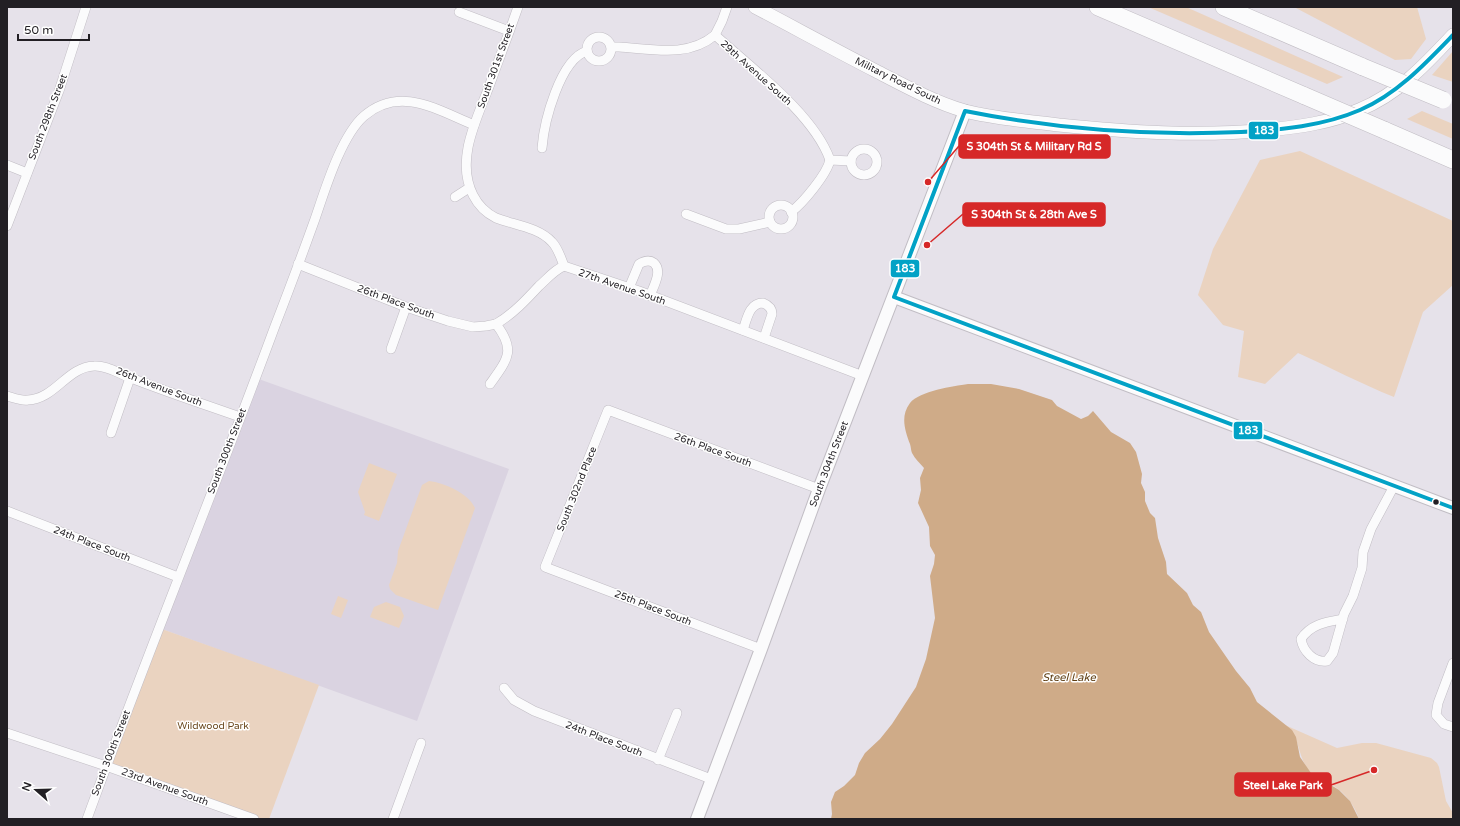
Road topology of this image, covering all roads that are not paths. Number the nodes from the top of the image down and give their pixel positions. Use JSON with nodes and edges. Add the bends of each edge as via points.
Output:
{"nodes":[{"id":1,"x":86,"y":7,"type":"edge"},
{"id":2,"x":518,"y":7,"type":"edge"},
{"id":3,"x":727,"y":7,"type":"edge"},
{"id":4,"x":755,"y":7,"type":"edge"},
{"id":5,"x":1098,"y":7,"type":"edge"},
{"id":6,"x":1224,"y":7,"type":"edge"},
{"id":7,"x":459,"y":12,"type":"dead end"},
{"id":8,"x":509,"y":31,"type":"junction"},
{"id":9,"x":715,"y":35,"type":"junction"},
{"id":10,"x":1453,"y":35,"type":"edge"},
{"id":11,"x":612,"y":47,"type":"junction"},
{"id":12,"x":587,"y":51,"type":"junction"},
{"id":13,"x":1448,"y":102,"type":"edge"},
{"id":14,"x":965,"y":110,"type":"junction"},
{"id":15,"x":474,"y":125,"type":"junction"},
{"id":16,"x":542,"y":148,"type":"dead end"},
{"id":17,"x":830,"y":160,"type":"junction"},
{"id":18,"x":1453,"y":160,"type":"edge"},
{"id":19,"x":851,"y":161,"type":"dead end"},
{"id":20,"x":7,"y":166,"type":"edge"},
{"id":21,"x":27,"y":173,"type":"junction"},
{"id":22,"x":469,"y":188,"type":"junction"},
{"id":23,"x":455,"y":197,"type":"dead end"},
{"id":24,"x":791,"y":212,"type":"junction"},
{"id":25,"x":686,"y":214,"type":"dead end"},
{"id":26,"x":770,"y":222,"type":"junction"},
{"id":27,"x":7,"y":226,"type":"edge"},
{"id":28,"x":298,"y":264,"type":"junction"},
{"id":29,"x":564,"y":266,"type":"junction"},
{"id":30,"x":629,"y":288,"type":"junction"},
{"id":31,"x":650,"y":296,"type":"junction"},
{"id":32,"x":894,"y":297,"type":"junction"},
{"id":33,"x":406,"y":307,"type":"junction"},
{"id":34,"x":496,"y":324,"type":"junction"},
{"id":35,"x":743,"y":330,"type":"junction"},
{"id":36,"x":764,"y":338,"type":"junction"},
{"id":37,"x":390,"y":348,"type":"dead end"},
{"id":38,"x":863,"y":376,"type":"junction"},
{"id":39,"x":130,"y":378,"type":"junction"},
{"id":40,"x":490,"y":384,"type":"dead end"},
{"id":41,"x":7,"y":396,"type":"edge"},
{"id":42,"x":608,"y":410,"type":"joint"},
{"id":43,"x":240,"y":417,"type":"junction"},
{"id":44,"x":111,"y":434,"type":"dead end"},
{"id":45,"x":1394,"y":486,"type":"junction"},
{"id":46,"x":819,"y":490,"type":"junction"},
{"id":47,"x":1453,"y":508,"type":"edge"},
{"id":48,"x":7,"y":511,"type":"edge"},
{"id":49,"x":545,"y":567,"type":"joint"},
{"id":50,"x":178,"y":577,"type":"junction"},
{"id":51,"x":1343,"y":619,"type":"junction"},
{"id":52,"x":761,"y":649,"type":"junction"},
{"id":53,"x":1453,"y":663,"type":"edge"},
{"id":54,"x":504,"y":688,"type":"dead end"},
{"id":55,"x":677,"y":713,"type":"dead end"},
{"id":56,"x":1453,"y":727,"type":"edge"},
{"id":57,"x":7,"y":733,"type":"edge"},
{"id":58,"x":421,"y":743,"type":"dead end"},
{"id":59,"x":658,"y":760,"type":"junction"},
{"id":60,"x":106,"y":766,"type":"junction"},
{"id":61,"x":711,"y":779,"type":"junction"},
{"id":62,"x":86,"y":819,"type":"edge"},
{"id":63,"x":254,"y":819,"type":"edge"},
{"id":64,"x":393,"y":819,"type":"edge"},
{"id":65,"x":696,"y":819,"type":"edge"}],
"edges":[{"from":1,"to":21,"type":"street","name":"South 298th Street","via":[[59,91]]},
{"from":2,"to":8,"type":"street","name":"South 301st Street"},
{"from":3,"to":9,"type":"street"},
{"from":4,"to":14,"type":"main road","name":"Military Road South","via":[[918,93]]},
{"from":5,"to":18,"type":"highway","bridge":true},
{"from":6,"to":13,"type":"highway","bridge":true},
{"from":7,"to":8,"type":"street"},
{"from":8,"to":15,"type":"street","name":"South 301st Street"},
{"from":9,"to":11,"type":"street","name":"29th Avenue South","via":[[702,44],[679,50]]},
{"from":9,"to":17,"type":"street","name":"29th Avenue South","via":[[796,108],[821,140]]},
{"from":10,"to":14,"type":"main road","name":"Military Road South","via":[[1424,66],[1391,93],[1360,110],[1333,120],[1296,127],[1234,133],[1169,133],[1027,121]]},
{"from":11,"to":12,"type":"street","name":"29th Avenue South","via":[[608,40],[595,37],[589,43]]},
{"from":11,"to":12,"type":"street","via":[[610,55],[601,62],[590,58]]},
{"from":12,"to":16,"type":"street","via":[[572,61],[561,78],[547,116]]},
{"from":14,"to":32,"type":"street","name":"South 304th Street"},
{"from":15,"to":22,"type":"street","via":[[465,158]]},
{"from":15,"to":28,"type":"street","name":"South 300th Street","via":[[417,102],[404,100],[380,106],[364,116],[349,134],[332,172]]},
{"from":17,"to":19,"type":"street"},
{"from":17,"to":24,"type":"street","via":[[825,173]]},
{"from":20,"to":21,"type":"street"},
{"from":21,"to":27,"type":"street","name":"South 298th Street"},
{"from":22,"to":23,"type":"street"},
{"from":22,"to":29,"type":"street","via":[[476,202],[495,217],[542,234],[552,242]]},
{"from":24,"to":26,"type":"street","via":[[782,206],[775,207],[770,212]]},
{"from":24,"to":26,"type":"street","via":[[791,224],[784,229],[776,228]]},
{"from":25,"to":26,"type":"street","via":[[726,229],[739,229]]},
{"from":28,"to":33,"type":"street","name":"26th Place South"},
{"from":28,"to":43,"type":"street","name":"South 300th Street"},
{"from":29,"to":30,"type":"street","name":"27th Avenue South"},
{"from":29,"to":34,"type":"street"},
{"from":30,"to":31,"type":"street","name":"27th Avenue South"},
{"from":30,"to":31,"type":"street","via":[[639,264],[654,262],[658,273]]},
{"from":31,"to":35,"type":"street","name":"27th Avenue South"},
{"from":32,"to":38,"type":"street","name":"South 304th Street"},
{"from":32,"to":45,"type":"street"},
{"from":33,"to":34,"type":"street","name":"26th Place South","via":[[468,326]]},
{"from":33,"to":37,"type":"street"},
{"from":34,"to":40,"type":"street","via":[[508,347],[504,365]]},
{"from":35,"to":36,"type":"street","name":"27th Avenue South"},
{"from":35,"to":36,"type":"street","via":[[751,308],[755,304],[763,303],[772,310]]},
{"from":36,"to":38,"type":"street","name":"27th Avenue South"},
{"from":38,"to":46,"type":"street","name":"South 304th Street"},
{"from":39,"to":41,"type":"street","name":"26th Avenue South","via":[[111,369],[87,366],[77,370],[52,390],[37,398],[26,400]]},
{"from":39,"to":43,"type":"street","name":"26th Avenue South"},
{"from":39,"to":44,"type":"street"},
{"from":42,"to":46,"type":"street","name":"26th Place South"},
{"from":42,"to":49,"type":"street","name":"South 302nd Place"},
{"from":43,"to":50,"type":"street","name":"South 300th Street"},
{"from":45,"to":47,"type":"street"},
{"from":45,"to":51,"type":"street","via":[[1371,529],[1363,552],[1362,568]]},
{"from":46,"to":52,"type":"street","name":"South 304th Street"},
{"from":48,"to":50,"type":"street","name":"24th Place South"},
{"from":49,"to":52,"type":"street","name":"25th Place South"},
{"from":50,"to":60,"type":"street","name":"South 300th Street"},
{"from":51,"to":51,"type":"street","via":[[1324,622],[1305,633],[1301,639],[1306,653],[1322,662],[1327,661],[1333,653]]},
{"from":52,"to":61,"type":"street","name":"South 304th Street"},
{"from":53,"to":56,"type":"street","via":[[1436,715],[1444,724]]},
{"from":54,"to":59,"type":"street","name":"24th Place South","via":[[514,700],[529,710]]},
{"from":55,"to":59,"type":"street"},
{"from":57,"to":60,"type":"street","name":"23rd Avenue South"},
{"from":58,"to":64,"type":"street"},
{"from":59,"to":61,"type":"street","name":"24th Place South"},
{"from":60,"to":62,"type":"street","name":"South 300th Street"},
{"from":60,"to":63,"type":"street","name":"23rd Avenue South"},
{"from":61,"to":65,"type":"street","name":"South 304th Street"}]}
